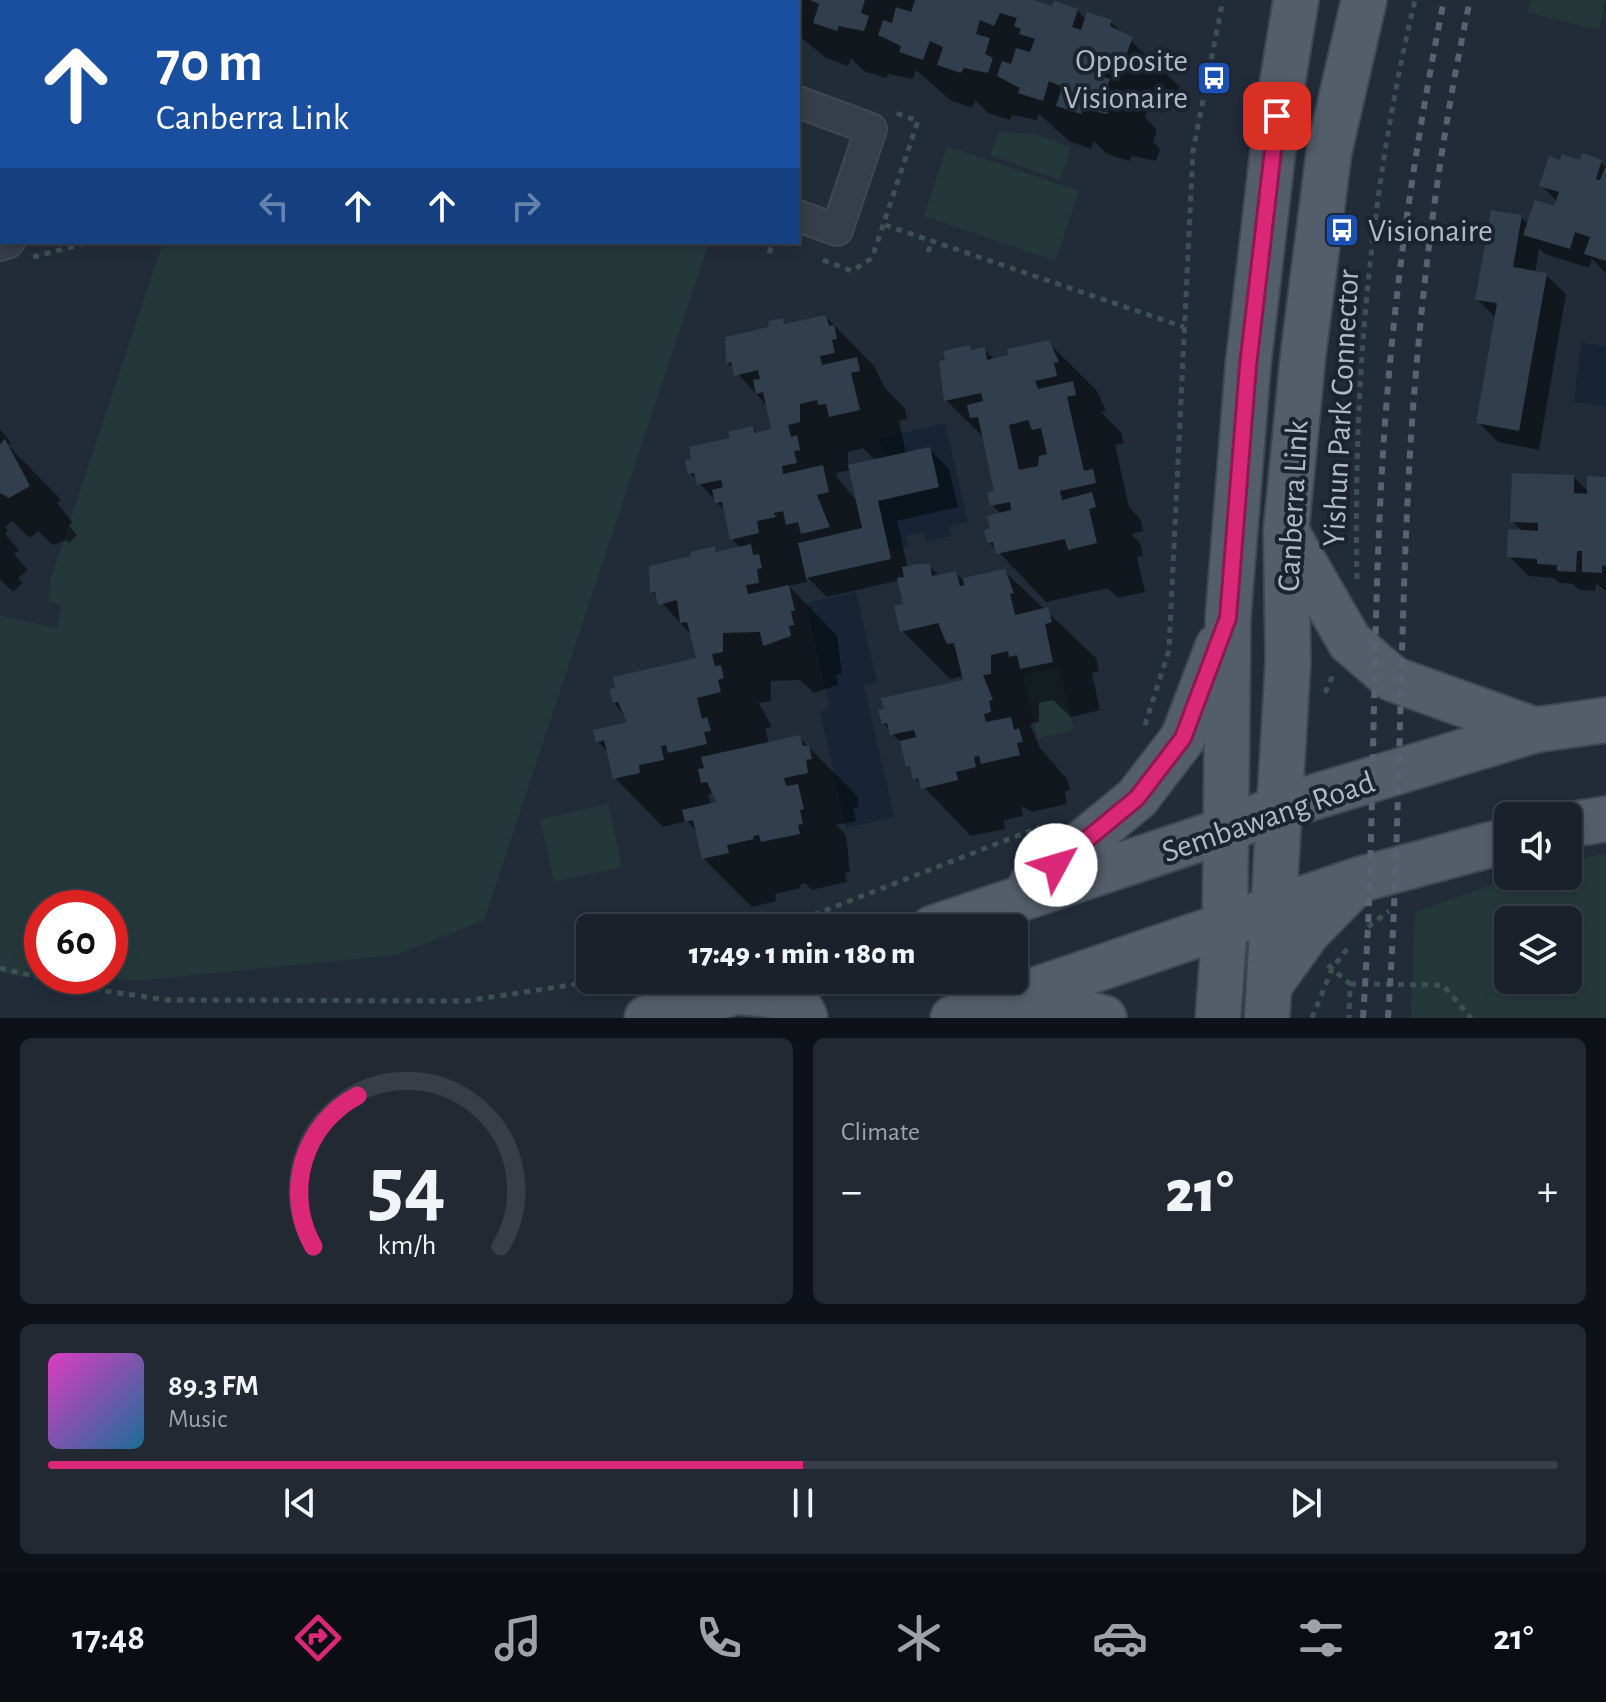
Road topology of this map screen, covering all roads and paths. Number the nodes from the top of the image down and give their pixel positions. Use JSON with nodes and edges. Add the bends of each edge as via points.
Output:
{"nodes":[{"id":1,"x":1223,"y":0,"type":"edge"},
{"id":2,"x":1296,"y":0,"type":"edge"},
{"id":3,"x":1364,"y":0,"type":"edge"},
{"id":4,"x":1415,"y":0,"type":"edge"},
{"id":5,"x":800,"y":103,"type":"edge"},
{"id":6,"x":800,"y":217,"type":"edge"},
{"id":7,"x":885,"y":225,"type":"dead end"},
{"id":8,"x":932,"y":241,"type":"junction"},
{"id":9,"x":72,"y":244,"type":"edge"},
{"id":10,"x":772,"y":244,"type":"edge"},
{"id":11,"x":0,"y":245,"type":"edge"},
{"id":12,"x":18,"y":250,"type":"edge"},
{"id":13,"x":928,"y":252,"type":"dead end"},
{"id":14,"x":769,"y":253,"type":"dead end"},
{"id":15,"x":1184,"y":327,"type":"junction"},
{"id":16,"x":1286,"y":531,"type":"junction"},
{"id":17,"x":1358,"y":587,"type":"dead end"},
{"id":18,"x":1228,"y":618,"type":"junction"},
{"id":19,"x":1350,"y":642,"type":"junction"},
{"id":20,"x":1323,"y":701,"type":"dead end"},
{"id":21,"x":1606,"y":720,"type":"edge"},
{"id":22,"x":1144,"y":729,"type":"dead end"},
{"id":23,"x":1535,"y":730,"type":"junction"},
{"id":24,"x":1281,"y":807,"type":"junction"},
{"id":25,"x":1606,"y":819,"type":"edge"},
{"id":26,"x":1050,"y":821,"type":"dead end"},
{"id":27,"x":1582,"y":823,"type":"edge"},
{"id":28,"x":1226,"y":830,"type":"junction"},
{"id":29,"x":1494,"y":844,"type":"edge"},
{"id":30,"x":1358,"y":880,"type":"junction"},
{"id":31,"x":1007,"y":903,"type":"junction"},
{"id":32,"x":1275,"y":909,"type":"junction"},
{"id":33,"x":817,"y":914,"type":"edge"},
{"id":34,"x":974,"y":914,"type":"edge"},
{"id":35,"x":1225,"y":924,"type":"junction"},
{"id":36,"x":0,"y":968,"type":"edge"},
{"id":37,"x":576,"y":984,"type":"edge"},
{"id":38,"x":1350,"y":984,"type":"junction"},
{"id":39,"x":730,"y":994,"type":"edge"},
{"id":40,"x":777,"y":994,"type":"edge"},
{"id":41,"x":1019,"y":996,"type":"junction"},
{"id":42,"x":1267,"y":1003,"type":"edge"},
{"id":43,"x":647,"y":1018,"type":"edge"},
{"id":44,"x":805,"y":1018,"type":"edge"},
{"id":45,"x":953,"y":1018,"type":"edge"},
{"id":46,"x":1104,"y":1018,"type":"edge"},
{"id":47,"x":1218,"y":1018,"type":"edge"},
{"id":48,"x":1312,"y":1018,"type":"edge"},
{"id":49,"x":1349,"y":1018,"type":"edge"},
{"id":50,"x":1471,"y":1018,"type":"edge"}],
"edges":[{"from":1,"to":15,"type":"path","via":[[1193,151]]},
{"from":2,"to":18,"type":"main road","name":"Canberra Link","via":[[1248,366]]},
{"from":3,"to":16,"type":"main road","name":"Canberra Link","via":[[1329,152]]},
{"from":4,"to":17,"type":"path","name":"Yishun Park Connector","via":[[1395,83],[1368,274]]},
{"from":5,"to":6,"type":"street","via":[[871,129],[837,230]]},
{"from":7,"to":8,"type":"path"},
{"from":8,"to":13,"type":"path"},
{"from":8,"to":15,"type":"path"},
{"from":9,"to":12,"type":"path"},
{"from":10,"to":14,"type":"path"},
{"from":11,"to":12,"type":"street"},
{"from":15,"to":22,"type":"path","via":[[1169,650]]},
{"from":16,"to":19,"type":"main road"},
{"from":16,"to":24,"type":"main road","name":"Canberra Link","via":[[1288,662]]},
{"from":18,"to":28,"type":"main road","name":"Canberra Link"},
{"from":18,"to":31,"type":"main road","via":[[1183,738],[1146,786]]},
{"from":19,"to":20,"type":"path"},
{"from":19,"to":23,"type":"main road","via":[[1393,679]]},
{"from":21,"to":23,"type":"main road","name":"Sembawang Road"},
{"from":23,"to":24,"type":"main road","name":"Sembawang Road"},
{"from":24,"to":28,"type":"main road","name":"Sembawang Road"},
{"from":24,"to":32,"type":"main road","name":"Canberra Link"},
{"from":25,"to":27,"type":"main road"},
{"from":26,"to":33,"type":"path"},
{"from":28,"to":31,"type":"main road","name":"Sembawang Road"},
{"from":28,"to":35,"type":"main road","name":"Canberra Link"},
{"from":29,"to":30,"type":"main road"},
{"from":30,"to":32,"type":"main road"},
{"from":30,"to":42,"type":"main road","via":[[1308,932]]},
{"from":31,"to":34,"type":"main road","name":"Sembawang Road"},
{"from":32,"to":35,"type":"main road"},
{"from":32,"to":42,"type":"main road","name":"Canberra Link"},
{"from":35,"to":41,"type":"main road"},
{"from":35,"to":47,"type":"main road","name":"Canberra Link"},
{"from":36,"to":37,"type":"path","via":[[167,1000],[466,1001]]},
{"from":38,"to":48,"type":"path","via":[[1332,969]]},
{"from":38,"to":49,"type":"path"},
{"from":38,"to":50,"type":"path","via":[[1443,985]]},
{"from":39,"to":43,"type":"main road"},
{"from":40,"to":44,"type":"main road","via":[[803,1011]]},
{"from":41,"to":45,"type":"main road"},
{"from":41,"to":46,"type":"main road"}]}
